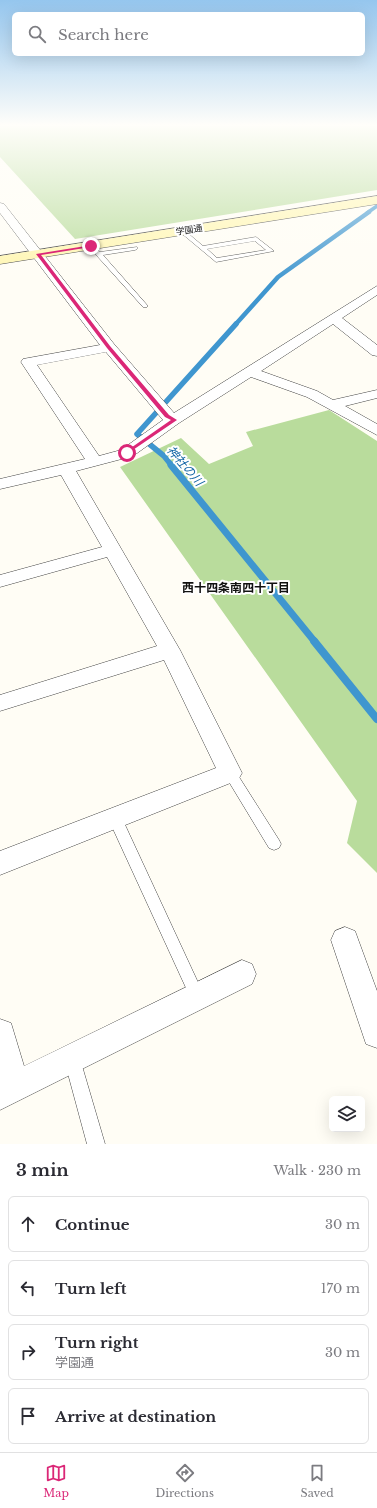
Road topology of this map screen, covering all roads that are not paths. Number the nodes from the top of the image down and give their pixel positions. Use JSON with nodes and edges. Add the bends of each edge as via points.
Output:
{"nodes":[{"id":1,"x":377,"y":193,"type":"edge"},
{"id":2,"x":377,"y":200,"type":"edge"},
{"id":3,"x":0,"y":206,"type":"edge"},
{"id":4,"x":182,"y":232,"type":"junction"},
{"id":5,"x":135,"y":248,"type":"dead end"},
{"id":6,"x":202,"y":248,"type":"junction"},
{"id":7,"x":95,"y":250,"type":"junction"},
{"id":8,"x":36,"y":251,"type":"junction"},
{"id":9,"x":0,"y":254,"type":"edge"},
{"id":10,"x":0,"y":260,"type":"edge"},
{"id":11,"x":377,"y":290,"type":"edge"},
{"id":12,"x":145,"y":306,"type":"dead end"},
{"id":13,"x":333,"y":318,"type":"junction"},
{"id":14,"x":109,"y":347,"type":"junction"},
{"id":15,"x":377,"y":352,"type":"edge"},
{"id":16,"x":251,"y":372,"type":"junction"},
{"id":17,"x":377,"y":394,"type":"edge"},
{"id":18,"x":333,"y":404,"type":"junction"},
{"id":19,"x":174,"y":420,"type":"junction"},
{"id":20,"x":377,"y":430,"type":"edge"},
{"id":21,"x":94,"y":462,"type":"junction"},
{"id":22,"x":66,"y":469,"type":"junction"},
{"id":23,"x":0,"y":484,"type":"edge"},
{"id":24,"x":112,"y":550,"type":"junction"},
{"id":25,"x":0,"y":581,"type":"edge"},
{"id":26,"x":170,"y":650,"type":"junction"},
{"id":27,"x":0,"y":703,"type":"edge"},
{"id":28,"x":230,"y":773,"type":"junction"},
{"id":29,"x":115,"y":818,"type":"junction"},
{"id":30,"x":274,"y":844,"type":"dead end"},
{"id":31,"x":0,"y":863,"type":"edge"},
{"id":32,"x":345,"y":940,"type":"dead end"},
{"id":33,"x":242,"y":974,"type":"dead end"},
{"id":34,"x":197,"y":996,"type":"junction"},
{"id":35,"x":377,"y":1033,"type":"edge"},
{"id":36,"x":0,"y":1034,"type":"edge"},
{"id":37,"x":72,"y":1058,"type":"junction"},
{"id":38,"x":7,"y":1090,"type":"edge"},
{"id":39,"x":96,"y":1144,"type":"edge"}],
"edges":[{"from":1,"to":8,"type":"street","name":"学園通"},
{"from":2,"to":4,"type":"street","name":"学園通"},
{"from":3,"to":8,"type":"street"},
{"from":4,"to":6,"type":"lane"},
{"from":4,"to":7,"type":"street","name":"学園通"},
{"from":5,"to":7,"type":"lane"},
{"from":6,"to":6,"type":"lane","via":[[256,239],[271,251],[216,260]]},
{"from":7,"to":8,"type":"street","name":"学園通"},
{"from":7,"to":12,"type":"lane"},
{"from":8,"to":9,"type":"street","name":"学園通"},
{"from":8,"to":10,"type":"street","name":"学園通"},
{"from":8,"to":14,"type":"street"},
{"from":11,"to":13,"type":"street"},
{"from":13,"to":15,"type":"street"},
{"from":13,"to":16,"type":"street"},
{"from":14,"to":19,"type":"street","via":[[167,416]]},
{"from":14,"to":21,"type":"street","via":[[28,362]]},
{"from":16,"to":18,"type":"street"},
{"from":16,"to":19,"type":"street"},
{"from":17,"to":18,"type":"street"},
{"from":18,"to":20,"type":"street"},
{"from":19,"to":21,"type":"street","via":[[127,453]]},
{"from":21,"to":22,"type":"street"},
{"from":22,"to":23,"type":"street"},
{"from":22,"to":24,"type":"street"},
{"from":24,"to":25,"type":"street"},
{"from":24,"to":26,"type":"street"},
{"from":26,"to":27,"type":"street"},
{"from":26,"to":28,"type":"street"},
{"from":28,"to":29,"type":"street"},
{"from":28,"to":30,"type":"lane"},
{"from":29,"to":31,"type":"street"},
{"from":29,"to":34,"type":"lane"},
{"from":32,"to":35,"type":"street"},
{"from":33,"to":34,"type":"street"},
{"from":34,"to":37,"type":"street"},
{"from":36,"to":38,"type":"street"},
{"from":37,"to":38,"type":"street"},
{"from":37,"to":39,"type":"lane"}]}
